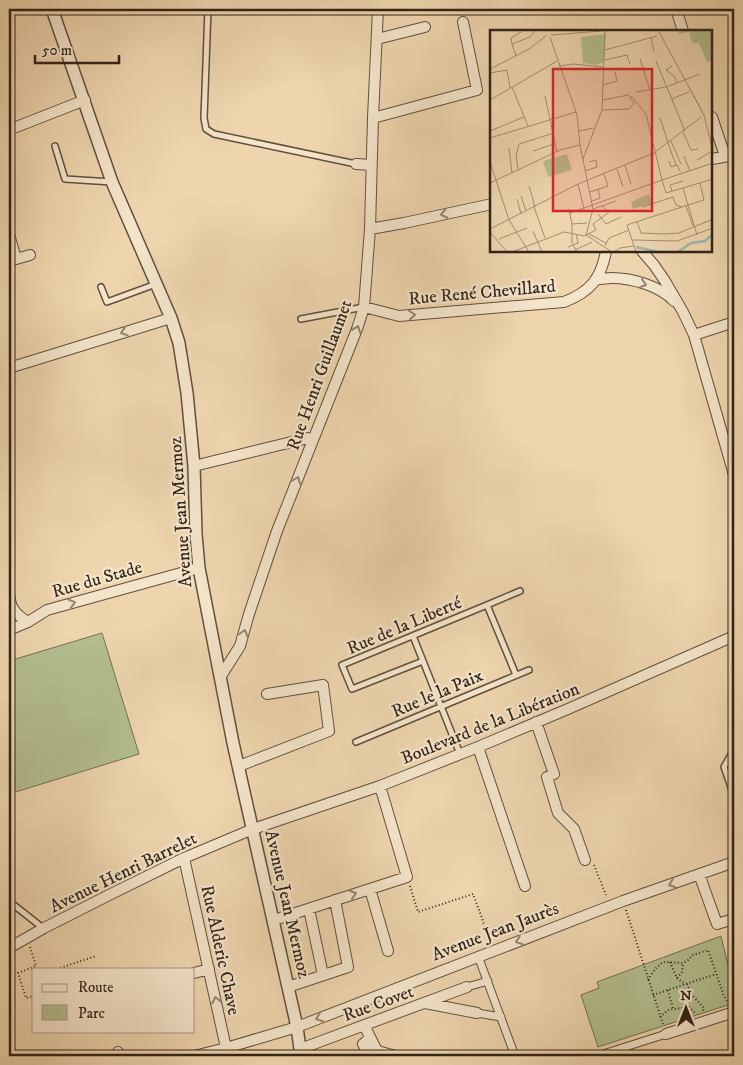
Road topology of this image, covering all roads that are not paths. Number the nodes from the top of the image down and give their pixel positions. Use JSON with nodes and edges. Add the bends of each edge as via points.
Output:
{"nodes":[{"id":1,"x":52,"y":9,"type":"edge"},
{"id":2,"x":208,"y":9,"type":"edge"},
{"id":3,"x":378,"y":9,"type":"edge"},
{"id":4,"x":676,"y":9,"type":"edge"},
{"id":5,"x":463,"y":22,"type":"dead end"},
{"id":6,"x":425,"y":27,"type":"dead end"},
{"id":7,"x":683,"y":30,"type":"edge"},
{"id":8,"x":376,"y":39,"type":"junction"},
{"id":9,"x":84,"y":100,"type":"junction"},
{"id":10,"x":373,"y":118,"type":"junction"},
{"id":11,"x":713,"y":119,"type":"edge"},
{"id":12,"x":11,"y":129,"type":"dead end"},
{"id":13,"x":55,"y":146,"type":"dead end"},
{"id":14,"x":730,"y":156,"type":"edge"},
{"id":15,"x":713,"y":158,"type":"edge"},
{"id":16,"x":356,"y":164,"type":"joint"},
{"id":17,"x":371,"y":165,"type":"junction"},
{"id":18,"x":112,"y":182,"type":"junction"},
{"id":19,"x":490,"y":204,"type":"edge"},
{"id":20,"x":370,"y":229,"type":"junction"},
{"id":21,"x":9,"y":234,"type":"edge"},
{"id":22,"x":606,"y":252,"type":"edge"},
{"id":23,"x":643,"y":252,"type":"edge"},
{"id":24,"x":30,"y":255,"type":"dead end"},
{"id":25,"x":12,"y":260,"type":"edge"},
{"id":26,"x":596,"y":280,"type":"junction"},
{"id":27,"x":156,"y":284,"type":"junction"},
{"id":28,"x":101,"y":287,"type":"dead end"},
{"id":29,"x":364,"y":307,"type":"junction"},
{"id":30,"x":684,"y":312,"type":"junction"},
{"id":31,"x":171,"y":318,"type":"junction"},
{"id":32,"x":302,"y":319,"type":"dead end"},
{"id":33,"x":728,"y":324,"type":"dead end"},
{"id":34,"x":694,"y":335,"type":"junction"},
{"id":35,"x":9,"y":368,"type":"edge"},
{"id":36,"x":308,"y":438,"type":"dead end"},
{"id":37,"x":194,"y":466,"type":"junction"},
{"id":38,"x":734,"y":476,"type":"edge"},
{"id":39,"x":199,"y":568,"type":"junction"},
{"id":40,"x":520,"y":591,"type":"dead end"},
{"id":41,"x":9,"y":593,"type":"edge"},
{"id":42,"x":487,"y":605,"type":"junction"},
{"id":43,"x":28,"y":622,"type":"junction"},
{"id":44,"x":9,"y":630,"type":"edge"},
{"id":45,"x":413,"y":636,"type":"junction"},
{"id":46,"x":734,"y":636,"type":"edge"},
{"id":47,"x":423,"y":660,"type":"junction"},
{"id":48,"x":529,"y":670,"type":"dead end"},
{"id":49,"x":516,"y":675,"type":"junction"},
{"id":50,"x":221,"y":676,"type":"junction"},
{"id":51,"x":267,"y":694,"type":"dead end"},
{"id":52,"x":441,"y":707,"type":"junction"},
{"id":53,"x":536,"y":722,"type":"junction"},
{"id":54,"x":356,"y":742,"type":"dead end"},
{"id":55,"x":478,"y":747,"type":"junction"},
{"id":56,"x":734,"y":752,"type":"edge"},
{"id":57,"x":460,"y":754,"type":"junction"},
{"id":58,"x":239,"y":766,"type":"junction"},
{"id":59,"x":380,"y":786,"type":"junction"},
{"id":60,"x":734,"y":796,"type":"edge"},
{"id":61,"x":253,"y":829,"type":"junction"},
{"id":62,"x":184,"y":858,"type":"junction"},
{"id":63,"x":585,"y":860,"type":"road end"},
{"id":64,"x":734,"y":862,"type":"edge"},
{"id":65,"x":699,"y":874,"type":"junction"},
{"id":66,"x":525,"y":886,"type":"dead end"},
{"id":67,"x":370,"y":889,"type":"junction"},
{"id":68,"x":9,"y":898,"type":"edge"},
{"id":69,"x":335,"y":900,"type":"junction"},
{"id":70,"x":309,"y":909,"type":"junction"},
{"id":71,"x":734,"y":919,"type":"edge"},
{"id":72,"x":274,"y":920,"type":"junction"},
{"id":73,"x":44,"y":928,"type":"junction"},
{"id":74,"x":9,"y":948,"type":"edge"},
{"id":75,"x":388,"y":951,"type":"dead end"},
{"id":76,"x":478,"y":956,"type":"junction"},
{"id":77,"x":209,"y":970,"type":"junction"},
{"id":78,"x":195,"y":973,"type":"edge"},
{"id":79,"x":323,"y":975,"type":"junction"},
{"id":80,"x":488,"y":981,"type":"junction"},
{"id":81,"x":466,"y":987,"type":"joint"},
{"id":82,"x":288,"y":988,"type":"junction"},
{"id":83,"x":424,"y":1003,"type":"junction"},
{"id":84,"x":733,"y":1009,"type":"edge"},
{"id":85,"x":477,"y":1013,"type":"joint"},
{"id":86,"x":501,"y":1017,"type":"junction"},
{"id":87,"x":364,"y":1025,"type":"junction"},
{"id":88,"x":297,"y":1027,"type":"junction"},
{"id":89,"x":666,"y":1034,"type":"joint"},
{"id":90,"x":370,"y":1038,"type":"junction"},
{"id":91,"x":226,"y":1048,"type":"junction"},
{"id":92,"x":299,"y":1053,"type":"edge"},
{"id":93,"x":194,"y":1056,"type":"edge"},
{"id":94,"x":369,"y":1056,"type":"edge"},
{"id":95,"x":396,"y":1056,"type":"edge"},
{"id":96,"x":515,"y":1056,"type":"edge"},
{"id":97,"x":597,"y":1056,"type":"edge"}],
"edges":[{"from":1,"to":9,"type":"street","name":"Avenue Jean Mermoz"},
{"from":2,"to":16,"type":"lane","via":[[206,129],[214,134]]},
{"from":3,"to":8,"type":"street","name":"Rue Henri Guillaumet"},
{"from":4,"to":7,"type":"street"},
{"from":5,"to":10,"type":"street","via":[[476,90]]},
{"from":6,"to":8,"type":"street"},
{"from":8,"to":10,"type":"street","name":"Rue Henri Guillaumet"},
{"from":9,"to":12,"type":"street"},
{"from":9,"to":18,"type":"street","name":"Avenue Jean Mermoz"},
{"from":10,"to":17,"type":"street","name":"Rue Henri Guillaumet"},
{"from":11,"to":14,"type":"street"},
{"from":13,"to":18,"type":"lane","via":[[65,180]]},
{"from":14,"to":15,"type":"street"},
{"from":16,"to":17,"type":"street"},
{"from":17,"to":20,"type":"street","name":"Rue Henri Guillaumet"},
{"from":18,"to":27,"type":"street","name":"Avenue Jean Mermoz"},
{"from":19,"to":20,"type":"street","one_way":true},
{"from":20,"to":29,"type":"street","name":"Rue Henri Guillaumet"},
{"from":21,"to":25,"type":"street"},
{"from":22,"to":26,"type":"street","name":"Rue René Chevillard"},
{"from":23,"to":30,"type":"street"},
{"from":24,"to":25,"type":"street"},
{"from":29,"to":26,"type":"street","name":"Rue René Chevillard","one_way":true,"via":[[398,316],[551,304],[577,297]]},
{"from":26,"to":30,"type":"street","one_way":true,"via":[[628,280],[658,289]]},
{"from":27,"to":28,"type":"lane","via":[[107,302]]},
{"from":27,"to":31,"type":"street","name":"Avenue Jean Mermoz"},
{"from":29,"to":32,"type":"lane"},
{"from":50,"to":29,"type":"street","name":"Rue Henri Guillaumet","one_way":true,"via":[[240,646],[277,531]]},
{"from":30,"to":34,"type":"street"},
{"from":31,"to":35,"type":"street","one_way":true},
{"from":31,"to":37,"type":"street","name":"Avenue Jean Mermoz","via":[[184,373]]},
{"from":33,"to":34,"type":"street"},
{"from":34,"to":38,"type":"street"},
{"from":36,"to":37,"type":"street"},
{"from":37,"to":39,"type":"street","name":"Avenue Jean Mermoz"},
{"from":43,"to":39,"type":"street","name":"Rue du Stade","one_way":true,"via":[[47,610]]},
{"from":39,"to":50,"type":"street","name":"Avenue Jean Mermoz"},
{"from":40,"to":42,"type":"lane","name":"Rue de la Liberté"},
{"from":41,"to":43,"type":"street","via":[[9,603],[18,616]]},
{"from":42,"to":45,"type":"lane","name":"Rue de la Liberté"},
{"from":42,"to":49,"type":"lane","name":"Rue de la Liberté"},
{"from":43,"to":44,"type":"street","name":"Rue du Stade"},
{"from":45,"to":47,"type":"lane"},
{"from":45,"to":47,"type":"lane","name":"Rue de la Liberté","via":[[342,665],[352,689]]},
{"from":46,"to":53,"type":"street","name":"Boulevard de la Libération"},
{"from":47,"to":52,"type":"lane"},
{"from":48,"to":49,"type":"lane","name":"Rue le la Paix"},
{"from":49,"to":52,"type":"lane","name":"Rue le la Paix"},
{"from":50,"to":58,"type":"street","name":"Avenue Jean Mermoz"},
{"from":51,"to":58,"type":"street","via":[[323,685],[330,731]]},
{"from":52,"to":54,"type":"lane","name":"Rue le la Paix"},
{"from":52,"to":57,"type":"lane"},
{"from":53,"to":55,"type":"street","name":"Boulevard de la Libération"},
{"from":53,"to":63,"type":"street","via":[[554,774],[547,777],[558,813],[574,830]]},
{"from":55,"to":57,"type":"street","name":"Boulevard de la Libération"},
{"from":55,"to":66,"type":"street"},
{"from":56,"to":60,"type":"lane","via":[[724,767]]},
{"from":57,"to":59,"type":"street","name":"Boulevard de la Libération"},
{"from":58,"to":61,"type":"street","name":"Avenue Jean Mermoz"},
{"from":59,"to":61,"type":"street","name":"Boulevard de la Libération"},
{"from":59,"to":67,"type":"street","via":[[406,877]]},
{"from":61,"to":62,"type":"street","name":"Avenue Henri Barrelet"},
{"from":61,"to":72,"type":"street","name":"Avenue Jean Mermoz"},
{"from":62,"to":73,"type":"street","name":"Avenue Henri Barrelet"},
{"from":62,"to":77,"type":"street","name":"Rue Alderic Chave"},
{"from":64,"to":65,"type":"street","name":"Avenue Jean Jaurès"},
{"from":65,"to":71,"type":"street","via":[[717,924]]},
{"from":65,"to":76,"type":"street","name":"Avenue Jean Jaurès","one_way":true},
{"from":69,"to":67,"type":"street","one_way":true},
{"from":67,"to":75,"type":"street"},
{"from":68,"to":73,"type":"lane"},
{"from":69,"to":70,"type":"street"},
{"from":69,"to":79,"type":"street","via":[[348,967]]},
{"from":70,"to":72,"type":"street"},
{"from":70,"to":79,"type":"street"},
{"from":72,"to":82,"type":"street","name":"Avenue Jean Mermoz"},
{"from":73,"to":74,"type":"street","name":"Avenue Henri Barrelet"},
{"from":76,"to":80,"type":"street"},
{"from":76,"to":88,"type":"street","name":"Avenue Jean Jaurès","one_way":true},
{"from":77,"to":78,"type":"street"},
{"from":91,"to":77,"type":"street","name":"Rue Alderic Chave","one_way":true},
{"from":79,"to":82,"type":"street"},
{"from":80,"to":81,"type":"street"},
{"from":80,"to":86,"type":"street"},
{"from":81,"to":83,"type":"street","name":"Rue Covet"},
{"from":82,"to":88,"type":"street","name":"Avenue Jean Mermoz"},
{"from":83,"to":85,"type":"street"},
{"from":83,"to":87,"type":"street","name":"Rue Covet"},
{"from":84,"to":89,"type":"street"},
{"from":85,"to":86,"type":"street"},
{"from":86,"to":96,"type":"street"},
{"from":87,"to":90,"type":"street"},
{"from":87,"to":92,"type":"street","name":"Rue Covet"},
{"from":88,"to":91,"type":"street"},
{"from":88,"to":92,"type":"street"},
{"from":89,"to":97,"type":"street"},
{"from":90,"to":94,"type":"street","via":[[363,1044]]},
{"from":90,"to":95,"type":"street","via":[[377,1051]]},
{"from":91,"to":93,"type":"street"}]}
